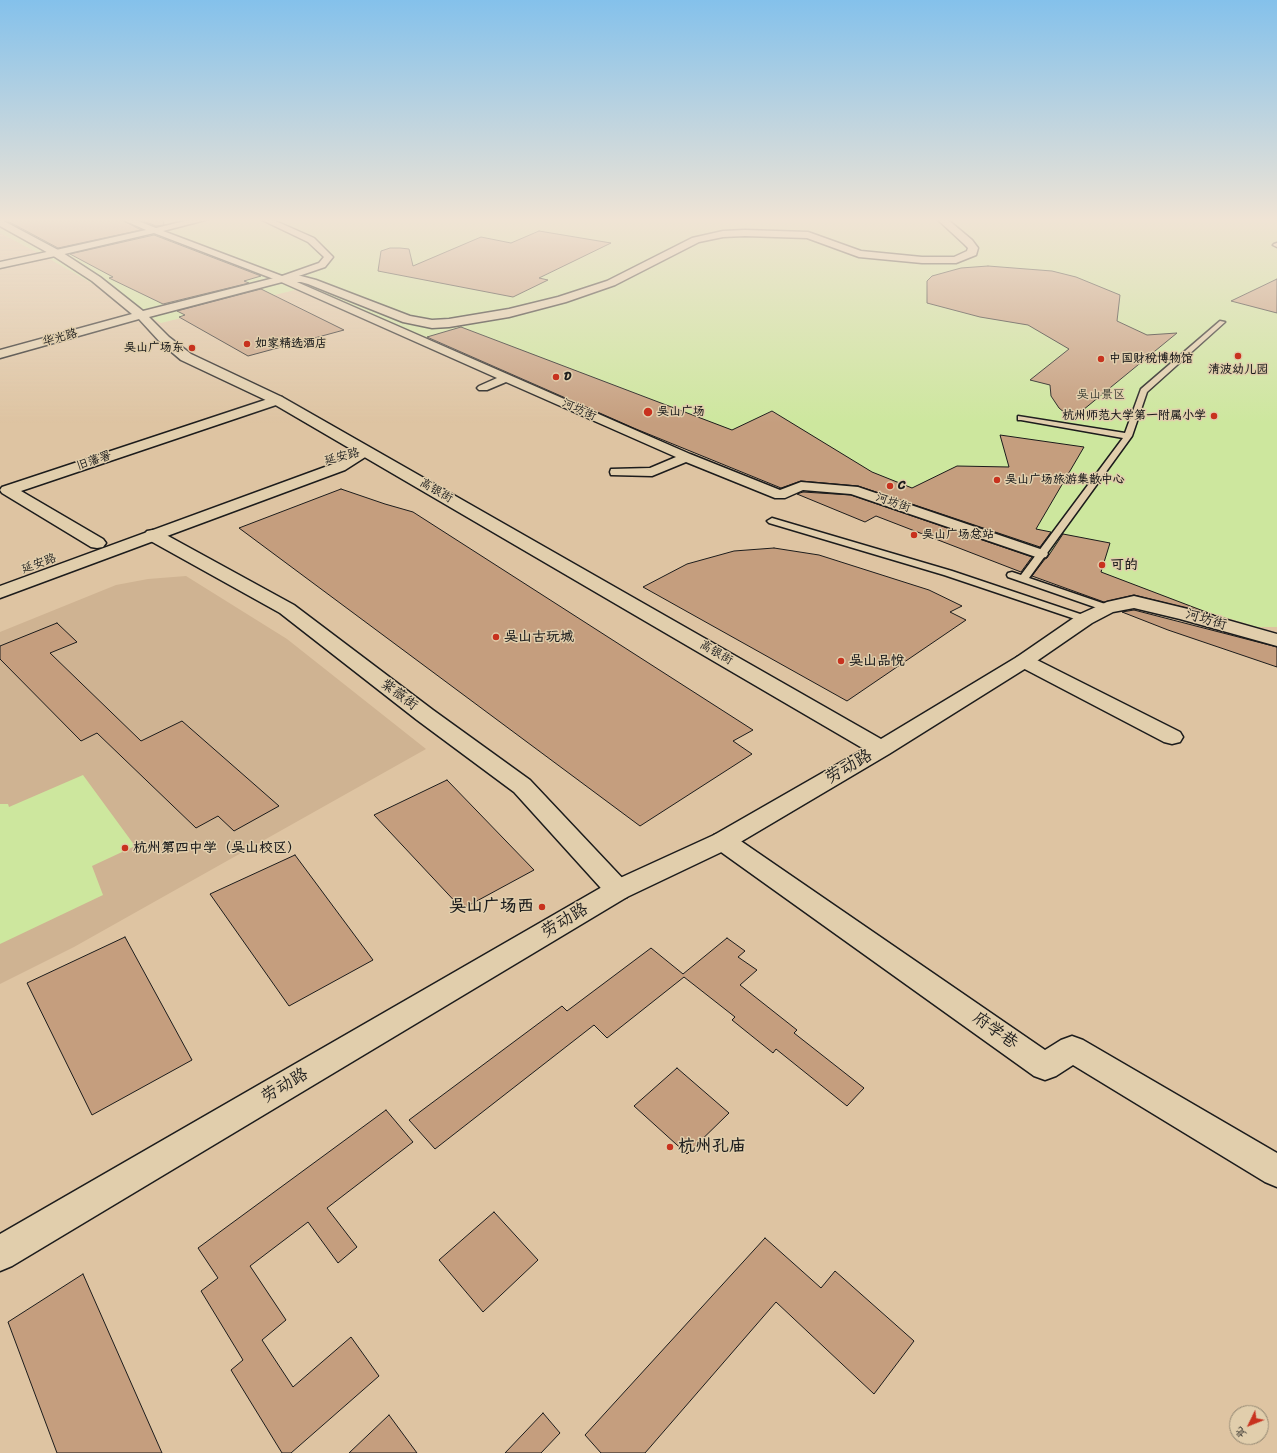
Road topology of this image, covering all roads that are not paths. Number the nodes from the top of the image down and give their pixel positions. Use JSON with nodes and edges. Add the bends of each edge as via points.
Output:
{"nodes":[{"id":1,"x":106,"y":287,"type":"edge"},
{"id":2,"x":255,"y":287,"type":"edge"},
{"id":3,"x":298,"y":287,"type":"edge"},
{"id":4,"x":324,"y":287,"type":"edge"},
{"id":5,"x":600,"y":287,"type":"edge"},
{"id":6,"x":141,"y":315,"type":"junction"},
{"id":7,"x":1222,"y":322,"type":"dead end"},
{"id":8,"x":0,"y":354,"type":"edge"},
{"id":9,"x":502,"y":380,"type":"dead end"},
{"id":10,"x":483,"y":388,"type":"dead end"},
{"id":11,"x":277,"y":400,"type":"junction"},
{"id":12,"x":1021,"y":418,"type":"dead end"},
{"id":13,"x":1128,"y":436,"type":"junction"},
{"id":14,"x":365,"y":451,"type":"junction"},
{"id":15,"x":686,"y":457,"type":"junction"},
{"id":16,"x":616,"y":472,"type":"dead end"},
{"id":17,"x":772,"y":521,"type":"dead end"},
{"id":18,"x":153,"y":535,"type":"junction"},
{"id":19,"x":97,"y":543,"type":"junction"},
{"id":20,"x":1042,"y":554,"type":"junction"},
{"id":21,"x":1012,"y":575,"type":"dead end"},
{"id":22,"x":0,"y":579,"type":"edge"},
{"id":23,"x":1023,"y":579,"type":"junction"},
{"id":24,"x":0,"y":592,"type":"edge"},
{"id":25,"x":1134,"y":602,"type":"joint"},
{"id":26,"x":1107,"y":608,"type":"junction"},
{"id":27,"x":1084,"y":619,"type":"junction"},
{"id":28,"x":1277,"y":640,"type":"edge"},
{"id":29,"x":1024,"y":661,"type":"junction"},
{"id":30,"x":1172,"y":737,"type":"dead end"},
{"id":31,"x":881,"y":749,"type":"junction"},
{"id":32,"x":723,"y":841,"type":"junction"},
{"id":33,"x":618,"y":890,"type":"junction"},
{"id":34,"x":1277,"y":1171,"type":"edge"},
{"id":35,"x":0,"y":1254,"type":"edge"}],
"edges":[{"from":1,"to":6,"type":"street","name":"高银街"},
{"from":2,"to":6,"type":"street","name":"华光路"},
{"from":3,"to":15,"type":"street","name":"河坊街"},
{"from":4,"to":5,"type":"street","name":"华光路","via":[[407,319],[432,324],[509,313],[562,300]]},
{"from":6,"to":8,"type":"street","name":"华光路"},
{"from":6,"to":11,"type":"street","name":"高银街","via":[[186,357]]},
{"from":7,"to":13,"type":"lane","via":[[1144,391]]},
{"from":9,"to":10,"type":"street"},
{"from":11,"to":14,"type":"street","name":"高银街"},
{"from":11,"to":19,"type":"street","name":"旧藩署","via":[[8,490]]},
{"from":12,"to":13,"type":"lane"},
{"from":13,"to":20,"type":"lane"},
{"from":14,"to":18,"type":"street","name":"延安路","via":[[339,467]]},
{"from":14,"to":19,"type":"street","name":"延安路","via":[[328,460]]},
{"from":14,"to":31,"type":"street","name":"高银街"},
{"from":15,"to":16,"type":"street","via":[[652,472]]},
{"from":15,"to":20,"type":"street","name":"河坊街","via":[[780,495],[801,486],[853,490]]},
{"from":17,"to":27,"type":"lane","via":[[948,573]]},
{"from":18,"to":24,"type":"street","name":"延安路"},
{"from":18,"to":33,"type":"street","name":"紫薇街","via":[[287,609],[522,786]]},
{"from":19,"to":22,"type":"street","name":"延安路"},
{"from":20,"to":23,"type":"lane"},
{"from":21,"to":23,"type":"lane"},
{"from":23,"to":26,"type":"lane"},
{"from":25,"to":26,"type":"street","name":"劳动路"},
{"from":25,"to":28,"type":"street","name":"河坊街"},
{"from":26,"to":27,"type":"street","name":"劳动路"},
{"from":27,"to":29,"type":"street","name":"劳动路"},
{"from":29,"to":30,"type":"street"},
{"from":29,"to":31,"type":"street","name":"劳动路"},
{"from":31,"to":32,"type":"street","name":"劳动路"},
{"from":32,"to":33,"type":"street","name":"劳动路"},
{"from":32,"to":34,"type":"street","name":"府学巷","via":[[1046,1066],[1072,1049]]},
{"from":33,"to":35,"type":"street","name":"劳动路"}]}
